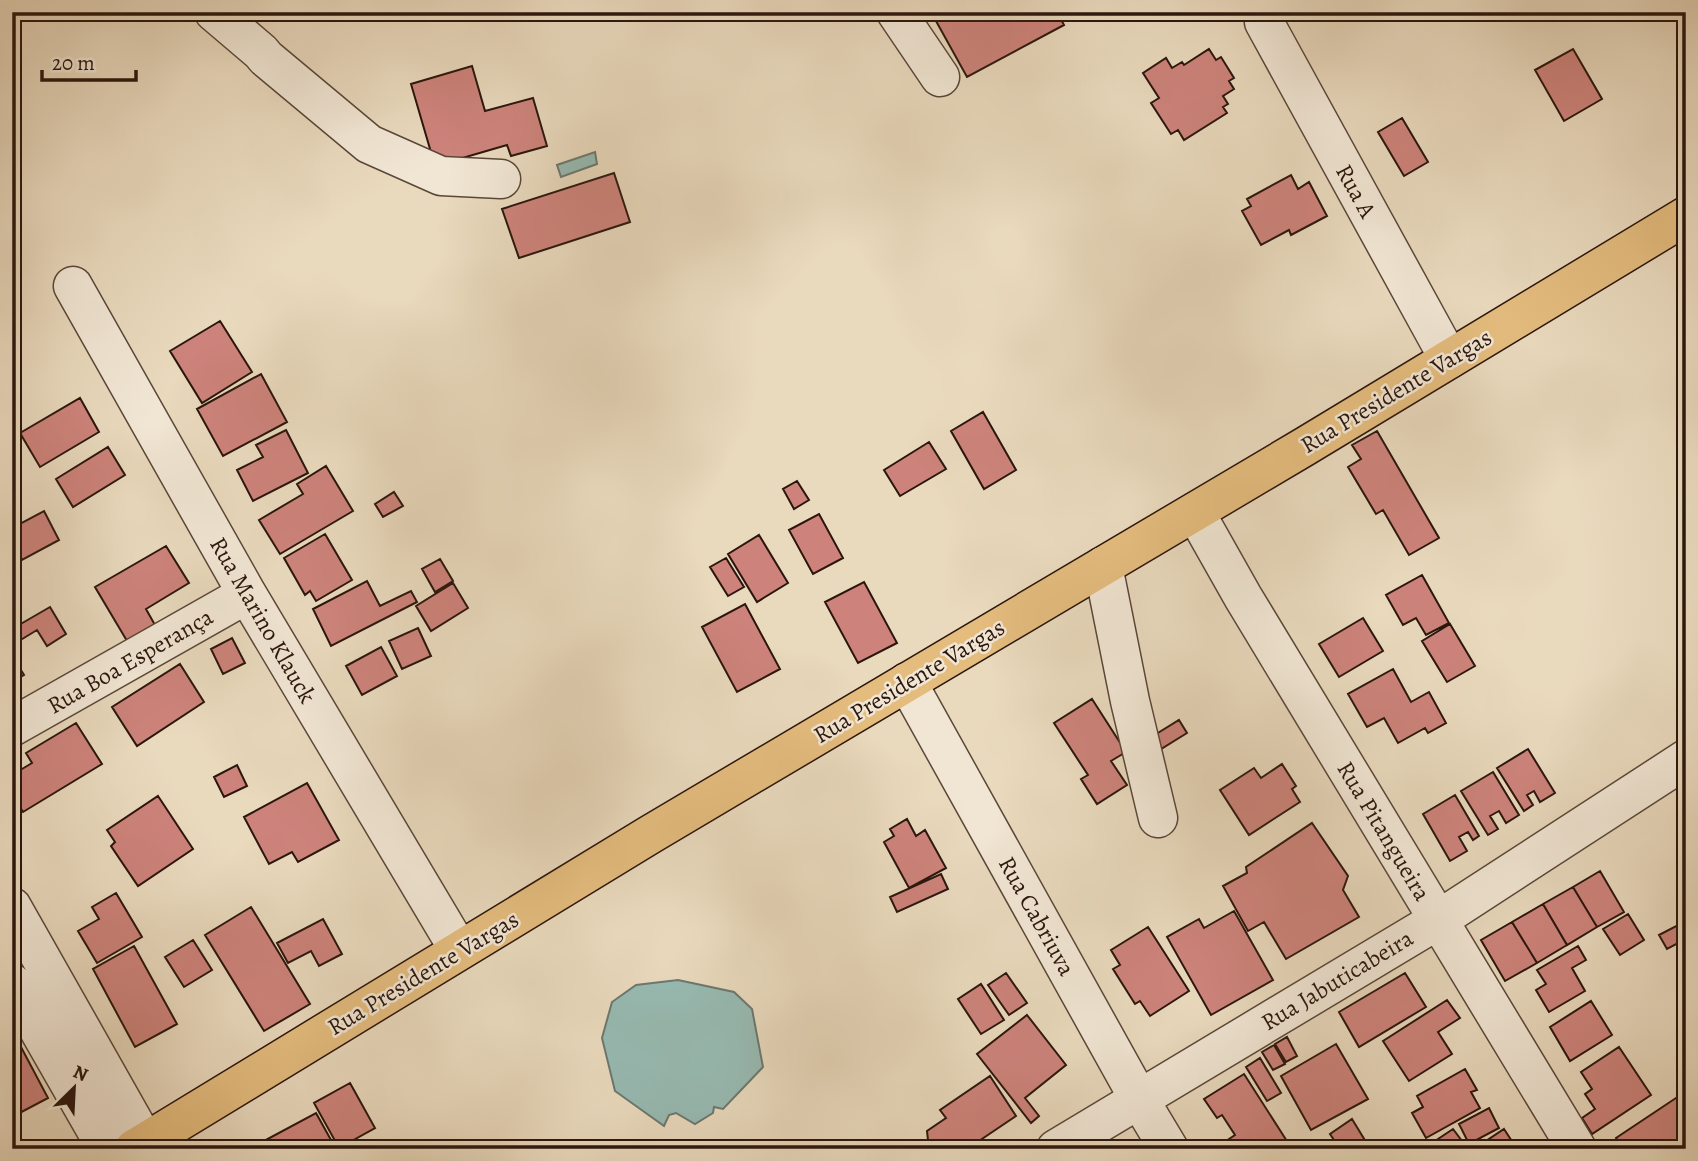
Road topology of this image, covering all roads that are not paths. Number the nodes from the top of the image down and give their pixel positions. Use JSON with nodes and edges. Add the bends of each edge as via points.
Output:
{"nodes":[{"id":1,"x":214,"y":12,"type":"edge"},
{"id":2,"x":896,"y":12,"type":"edge"},
{"id":3,"x":1264,"y":22,"type":"dead end"},
{"id":4,"x":940,"y":77,"type":"dead end"},
{"id":5,"x":501,"y":178,"type":"dead end"},
{"id":6,"x":1686,"y":216,"type":"edge"},
{"id":7,"x":72,"y":286,"type":"dead end"},
{"id":8,"x":1449,"y":359,"type":"junction"},
{"id":9,"x":1195,"y":512,"type":"junction"},
{"id":10,"x":1103,"y":566,"type":"junction"},
{"id":11,"x":247,"y":594,"type":"junction"},
{"id":12,"x":907,"y":682,"type":"junction"},
{"id":13,"x":12,"y":727,"type":"edge"},
{"id":14,"x":1686,"y":759,"type":"edge"},
{"id":15,"x":1158,"y":818,"type":"dead end"},
{"id":16,"x":12,"y":908,"type":"edge"},
{"id":17,"x":1438,"y":920,"type":"junction"},
{"id":18,"x":459,"y":950,"type":"junction"},
{"id":19,"x":12,"y":984,"type":"edge"},
{"id":20,"x":1139,"y":1099,"type":"junction"},
{"id":21,"x":142,"y":1146,"type":"edge"},
{"id":22,"x":107,"y":1149,"type":"edge"},
{"id":23,"x":1056,"y":1149,"type":"edge"},
{"id":24,"x":1169,"y":1149,"type":"edge"},
{"id":25,"x":1577,"y":1149,"type":"edge"}],
"edges":[{"from":1,"to":5,"type":"street","via":[[369,144],[441,176]]},
{"from":2,"to":4,"type":"street"},
{"from":3,"to":8,"type":"street","name":"Rua A"},
{"from":6,"to":8,"type":"main road","name":"Rua Presidente Vargas"},
{"from":7,"to":11,"type":"street","name":"Rua Marino Klauck"},
{"from":8,"to":9,"type":"main road","name":"Rua Presidente Vargas"},
{"from":9,"to":10,"type":"main road","name":"Rua Presidente Vargas"},
{"from":9,"to":17,"type":"street","name":"Rua Pitangueira"},
{"from":10,"to":12,"type":"main road","name":"Rua Presidente Vargas"},
{"from":10,"to":15,"type":"street"},
{"from":11,"to":13,"type":"street","name":"Rua Boa Esperança"},
{"from":11,"to":18,"type":"street","name":"Rua Marino Klauck"},
{"from":12,"to":18,"type":"main road","name":"Rua Presidente Vargas"},
{"from":12,"to":20,"type":"street","name":"Rua Cabriuva"},
{"from":14,"to":17,"type":"street","name":"Rua Jabuticabeira"},
{"from":16,"to":21,"type":"street"},
{"from":17,"to":20,"type":"street","name":"Rua Jabuticabeira"},
{"from":17,"to":25,"type":"street","name":"Rua Pitangueira"},
{"from":18,"to":21,"type":"main road","name":"Rua Presidente Vargas"},
{"from":19,"to":22,"type":"street"},
{"from":20,"to":23,"type":"street","name":"Rua Jabuticabeira"},
{"from":20,"to":24,"type":"street","name":"Rua Cabriuva"}]}
